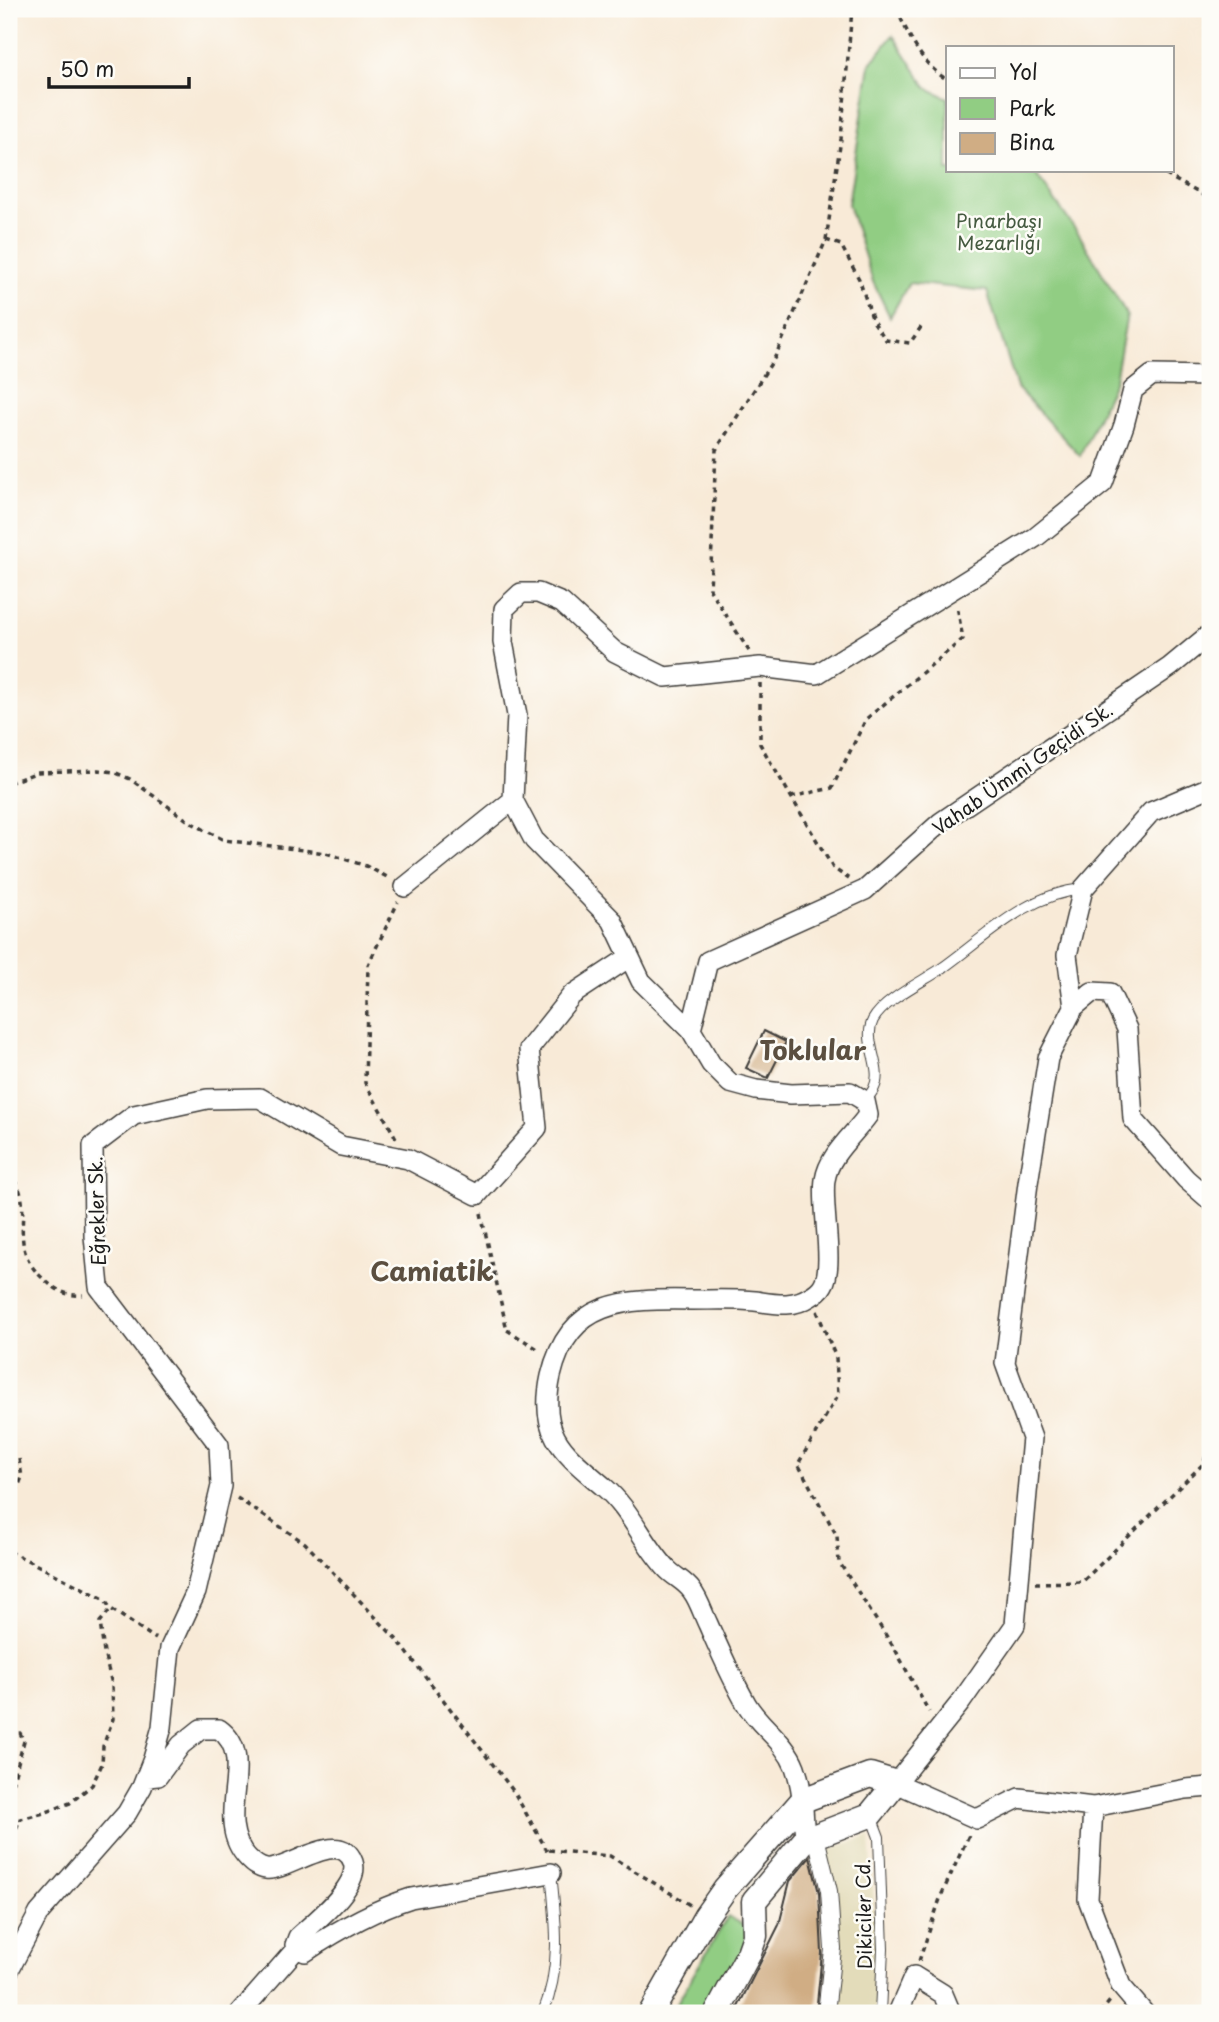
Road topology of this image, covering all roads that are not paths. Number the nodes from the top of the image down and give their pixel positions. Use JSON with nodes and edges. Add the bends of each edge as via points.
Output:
{"nodes":[{"id":1,"x":1210,"y":376,"type":"edge"},
{"id":2,"x":1210,"y":634,"type":"edge"},
{"id":3,"x":1210,"y":787,"type":"edge"},
{"id":4,"x":513,"y":800,"type":"junction"},
{"id":5,"x":405,"y":887,"type":"road end"},
{"id":6,"x":1083,"y":889,"type":"junction"},
{"id":7,"x":628,"y":958,"type":"junction"},
{"id":8,"x":1074,"y":1007,"type":"junction"},
{"id":9,"x":691,"y":1030,"type":"junction"},
{"id":10,"x":865,"y":1101,"type":"junction"},
{"id":11,"x":1210,"y":1200,"type":"edge"},
{"id":12,"x":146,"y":1777,"type":"junction"},
{"id":13,"x":896,"y":1783,"type":"junction"},
{"id":14,"x":1210,"y":1787,"type":"edge"},
{"id":15,"x":803,"y":1800,"type":"junction"},
{"id":16,"x":1093,"y":1807,"type":"junction"},
{"id":17,"x":870,"y":1815,"type":"junction"},
{"id":18,"x":810,"y":1838,"type":"junction"},
{"id":19,"x":551,"y":1873,"type":"joint"},
{"id":20,"x":297,"y":1948,"type":"junction"},
{"id":21,"x":9,"y":1970,"type":"edge"},
{"id":22,"x":240,"y":2013,"type":"edge"},
{"id":23,"x":543,"y":2013,"type":"edge"},
{"id":24,"x":651,"y":2013,"type":"edge"},
{"id":25,"x":717,"y":2013,"type":"edge"},
{"id":26,"x":827,"y":2013,"type":"edge"},
{"id":27,"x":880,"y":2013,"type":"edge"},
{"id":28,"x":898,"y":2013,"type":"edge"},
{"id":29,"x":951,"y":2013,"type":"edge"},
{"id":30,"x":1144,"y":2013,"type":"edge"}],
"edges":[{"from":1,"to":4,"type":"street","via":[[1152,375],[1133,390],[1103,483],[1036,537],[817,674],[760,667],[665,677],[615,652],[562,603],[538,593],[521,593],[503,609],[503,642],[517,715]]},
{"from":2,"to":9,"type":"street","name":"Vahab Ümmi Geçidi Sk.","via":[[1170,667],[941,822],[865,890],[708,961]]},
{"from":3,"to":6,"type":"street","via":[[1151,812]]},
{"from":4,"to":5,"type":"street"},
{"from":4,"to":7,"type":"street","via":[[534,840],[612,920]]},
{"from":6,"to":8,"type":"street","via":[[1067,955]]},
{"from":6,"to":10,"type":"lane","via":[[1044,899],[1009,917],[881,1009],[871,1022],[876,1086]]},
{"from":7,"to":9,"type":"street","via":[[641,982]]},
{"from":7,"to":12,"type":"street","name":"Eğrekler Sk.","via":[[572,995],[529,1049],[537,1128],[477,1195],[408,1159],[341,1146],[260,1098],[207,1099],[134,1115],[93,1146],[99,1287],[219,1445],[221,1486],[196,1592],[170,1648],[162,1727]]},
{"from":8,"to":11,"type":"street","via":[[1092,992],[1110,993],[1127,1029],[1133,1119]]},
{"from":8,"to":13,"type":"street","via":[[1048,1058],[1005,1363],[1032,1438],[1015,1625]]},
{"from":9,"to":10,"type":"street","via":[[711,1064],[730,1083],[791,1094],[850,1092]]},
{"from":10,"to":15,"type":"street","via":[[868,1115],[838,1152],[824,1180],[824,1285],[811,1296],[776,1306],[755,1301],[670,1300],[595,1310],[566,1337],[555,1360],[547,1405],[555,1438],[571,1461],[620,1501],[668,1569],[691,1590],[748,1707],[785,1746]]},
{"from":12,"to":20,"type":"street","via":[[158,1776],[181,1745],[201,1728],[219,1729],[236,1757],[232,1830],[252,1863],[274,1869],[329,1848],[351,1858],[354,1874],[349,1885],[298,1937]]},
{"from":12,"to":21,"type":"street","via":[[127,1813],[39,1913]]},
{"from":13,"to":15,"type":"street","via":[[870,1774]]},
{"from":13,"to":16,"type":"street","via":[[977,1819],[1019,1798]]},
{"from":13,"to":17,"type":"street"},
{"from":14,"to":16,"type":"street"},
{"from":15,"to":18,"type":"street"},
{"from":15,"to":24,"type":"street","via":[[706,1916]]},
{"from":16,"to":30,"type":"street","via":[[1088,1899],[1121,1986]]},
{"from":17,"to":18,"type":"street"},
{"from":17,"to":27,"type":"lane","name":"Dikiciler Cd.","via":[[879,1837]]},
{"from":18,"to":25,"type":"street","via":[[754,1901],[755,1936]]},
{"from":18,"to":26,"type":"street","via":[[829,1891],[833,1949]]},
{"from":19,"to":20,"type":"street","via":[[411,1898],[389,1905],[305,1952]]},
{"from":19,"to":23,"type":"lane","via":[[557,1945]]},
{"from":20,"to":22,"type":"street"},
{"from":28,"to":29,"type":"street","via":[[914,1976],[943,1994]]}]}
